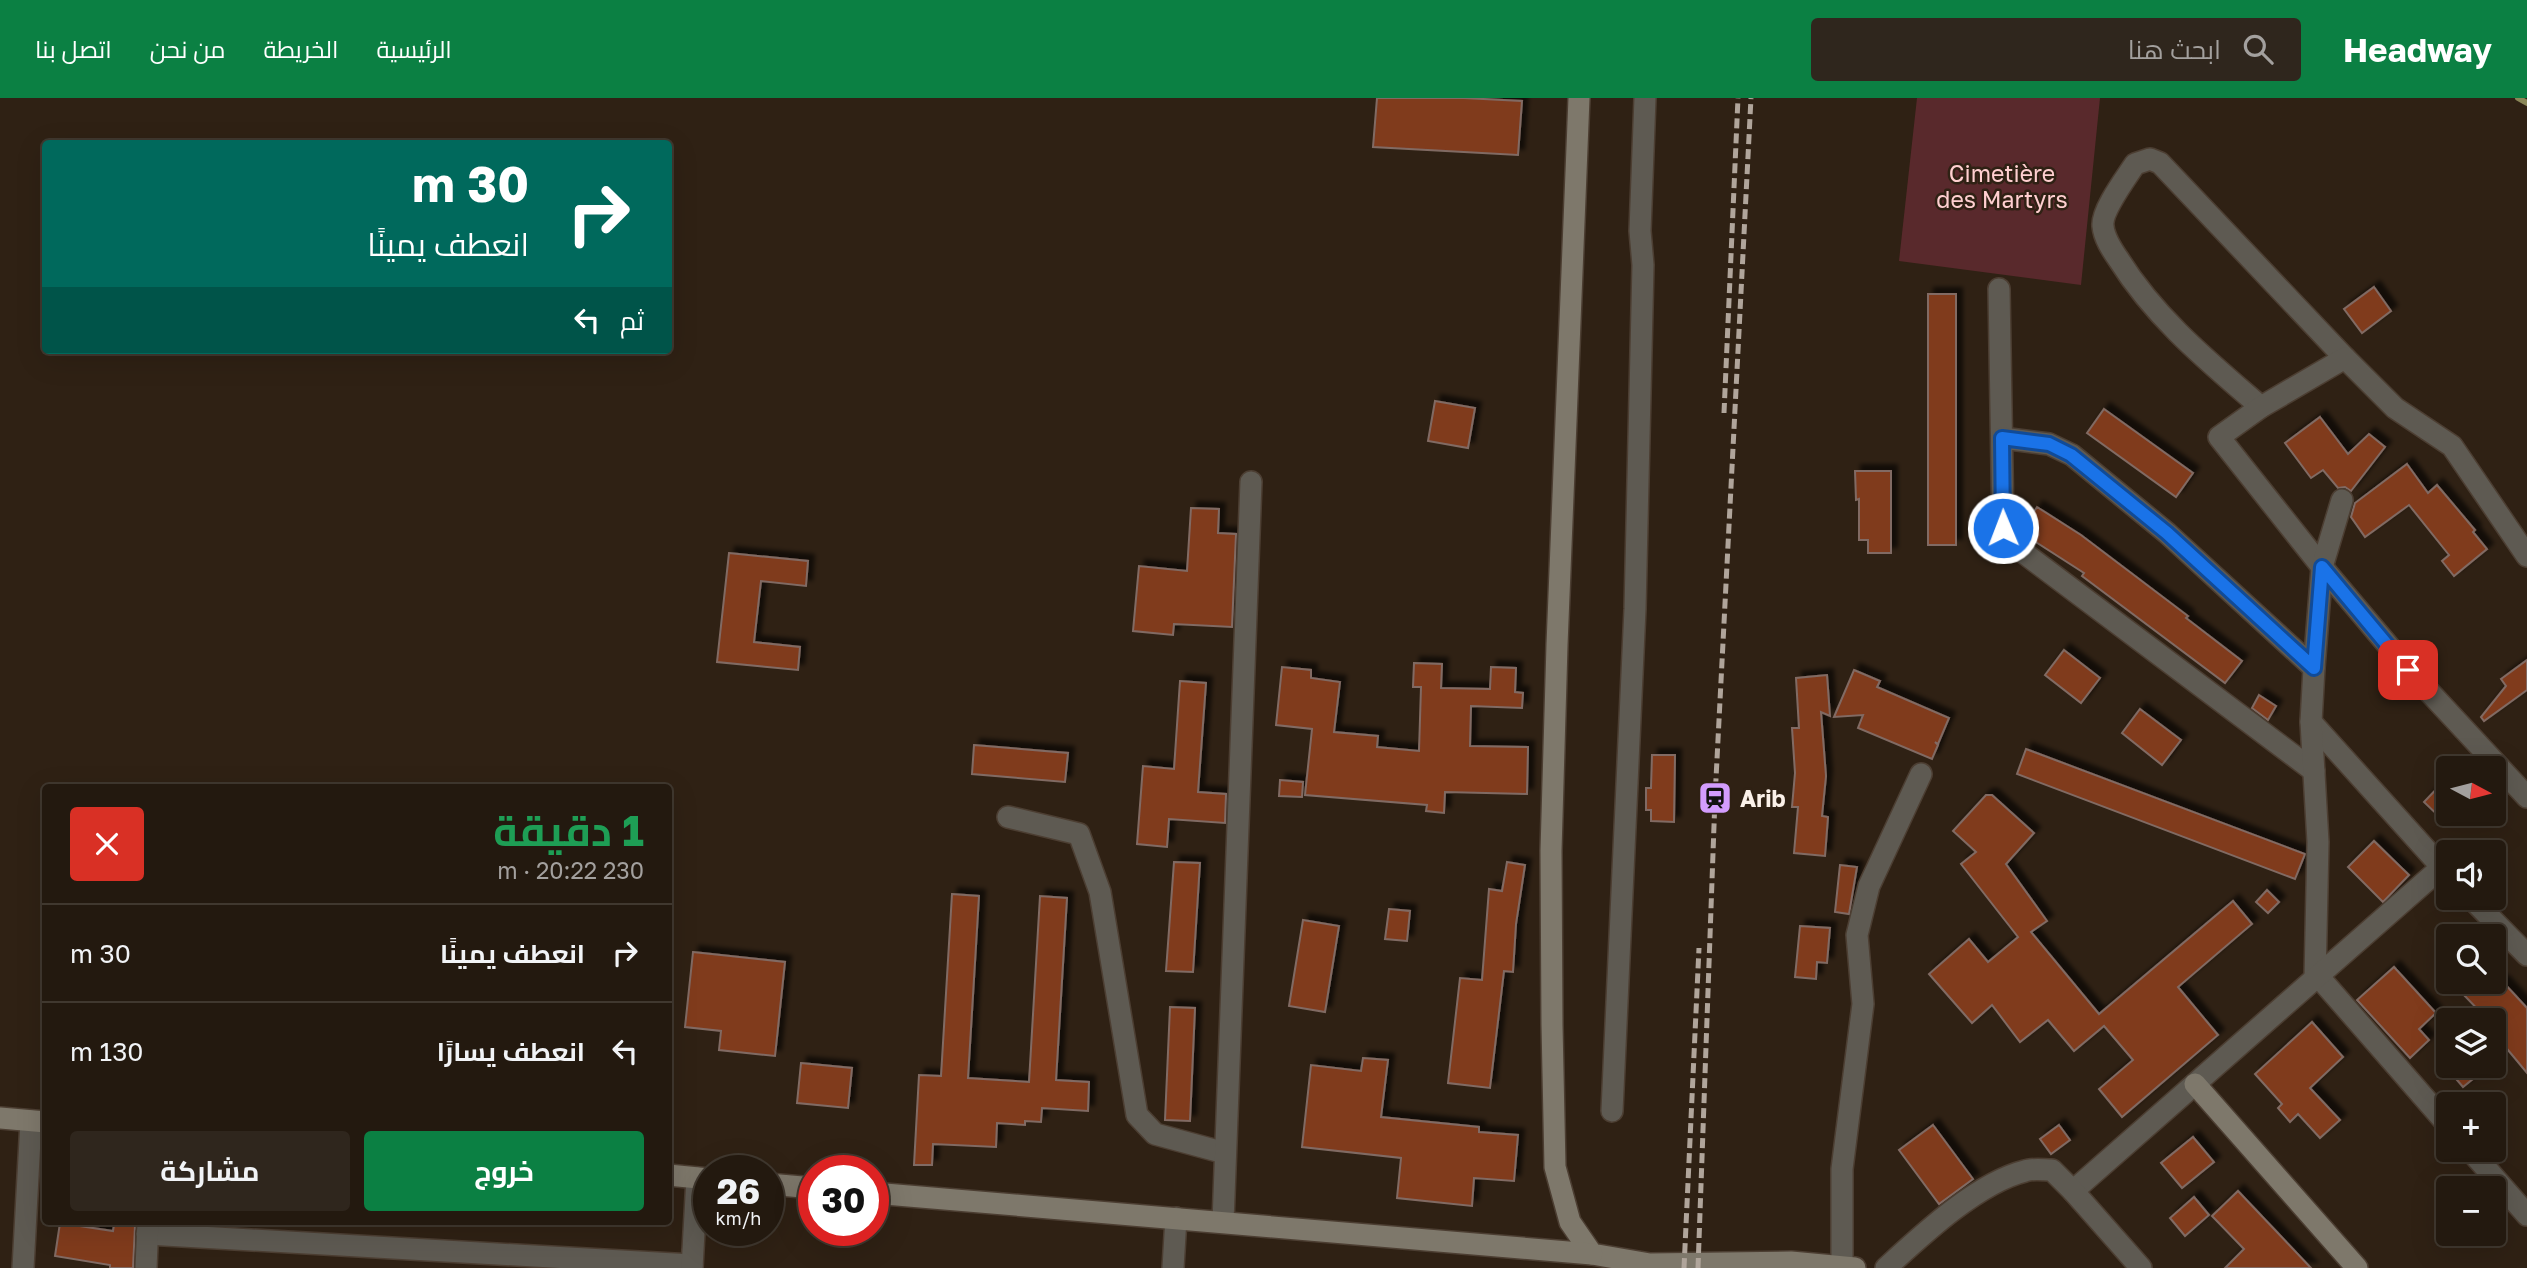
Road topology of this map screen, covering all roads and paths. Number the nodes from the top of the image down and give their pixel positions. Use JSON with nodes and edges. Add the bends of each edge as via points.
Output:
{"nodes":[{"id":1,"x":1580,"y":98,"type":"edge"},
{"id":2,"x":1645,"y":98,"type":"edge"},
{"id":3,"x":1999,"y":289,"type":"dead end"},
{"id":4,"x":2345,"y":358,"type":"junction"},
{"id":5,"x":2261,"y":407,"type":"junction"},
{"id":6,"x":2002,"y":438,"type":"junction"},
{"id":7,"x":1251,"y":482,"type":"dead end"},
{"id":8,"x":2342,"y":500,"type":"dead end"},
{"id":9,"x":2527,"y":556,"type":"edge"},
{"id":10,"x":2322,"y":567,"type":"junction"},
{"id":11,"x":2314,"y":668,"type":"junction"},
{"id":12,"x":2311,"y":722,"type":"junction"},
{"id":13,"x":2314,"y":771,"type":"junction"},
{"id":14,"x":1921,"y":774,"type":"dead end"},
{"id":15,"x":2527,"y":797,"type":"edge"},
{"id":16,"x":1008,"y":817,"type":"dead end"},
{"id":17,"x":2436,"y":861,"type":"edge"},
{"id":18,"x":2436,"y":878,"type":"edge"},
{"id":19,"x":2483,"y":910,"type":"edge"},
{"id":20,"x":2527,"y":955,"type":"edge"},
{"id":21,"x":2317,"y":977,"type":"junction"},
{"id":22,"x":2195,"y":1084,"type":"junction"},
{"id":23,"x":1612,"y":1111,"type":"dead end"},
{"id":24,"x":2436,"y":1111,"type":"edge"},
{"id":25,"x":0,"y":1118,"type":"edge"},
{"id":26,"x":38,"y":1121,"type":"edge"},
{"id":27,"x":1226,"y":1153,"type":"junction"},
{"id":28,"x":2481,"y":1162,"type":"edge"},
{"id":29,"x":672,"y":1175,"type":"edge"},
{"id":30,"x":693,"y":1177,"type":"edge"},
{"id":31,"x":2073,"y":1191,"type":"junction"},
{"id":32,"x":889,"y":1194,"type":"edge"},
{"id":33,"x":2527,"y":1215,"type":"edge"},
{"id":34,"x":1176,"y":1219,"type":"junction"},
{"id":35,"x":1223,"y":1222,"type":"junction"},
{"id":36,"x":148,"y":1228,"type":"edge"},
{"id":37,"x":695,"y":1246,"type":"edge"},
{"id":38,"x":1592,"y":1261,"type":"edge"},
{"id":39,"x":565,"y":1263,"type":"edge"},
{"id":40,"x":692,"y":1267,"type":"edge"},
{"id":41,"x":1848,"y":1267,"type":"edge"},
{"id":42,"x":23,"y":1268,"type":"edge"},
{"id":43,"x":146,"y":1268,"type":"edge"},
{"id":44,"x":1173,"y":1268,"type":"edge"},
{"id":45,"x":1886,"y":1268,"type":"edge"},
{"id":46,"x":2141,"y":1268,"type":"edge"},
{"id":47,"x":2357,"y":1268,"type":"edge"}],
"edges":[{"from":1,"to":38,"type":"main road","via":[[1557,645],[1552,1012],[1555,1167],[1570,1222]]},
{"from":2,"to":23,"type":"street","via":[[1634,609]]},
{"from":3,"to":6,"type":"street"},
{"from":4,"to":5,"type":"street"},
{"from":4,"to":5,"type":"street","via":[[2160,163],[2150,159],[2134,164],[2104,215],[2102,226],[2109,244],[2130,278],[2176,333]]},
{"from":4,"to":9,"type":"street","via":[[2395,408],[2452,446]]},
{"from":5,"to":10,"type":"street","via":[[2219,437]]},
{"from":6,"to":11,"type":"street","via":[[2049,444],[2071,455],[2167,533]]},
{"from":6,"to":13,"type":"street","via":[[2003,528],[2018,546]]},
{"from":7,"to":27,"type":"street"},
{"from":8,"to":10,"type":"street"},
{"from":10,"to":11,"type":"street"},
{"from":10,"to":15,"type":"street","via":[[2408,670]]},
{"from":11,"to":12,"type":"street"},
{"from":12,"to":13,"type":"street"},
{"from":12,"to":17,"type":"street"},
{"from":13,"to":21,"type":"street"},
{"from":14,"to":41,"type":"street","via":[[1869,886],[1857,935],[1863,1004],[1842,1169]]},
{"from":16,"to":27,"type":"street","via":[[1079,834],[1100,892],[1137,1115],[1155,1134]]},
{"from":18,"to":21,"type":"street"},
{"from":19,"to":20,"type":"street"},
{"from":21,"to":22,"type":"street"},
{"from":21,"to":24,"type":"street"},
{"from":22,"to":31,"type":"street"},
{"from":22,"to":47,"type":"main road"},
{"from":25,"to":26,"type":"main road"},
{"from":26,"to":42,"type":"street"},
{"from":27,"to":35,"type":"street"},
{"from":28,"to":33,"type":"street"},
{"from":29,"to":30,"type":"main road"},
{"from":31,"to":45,"type":"street","via":[[2052,1170],[2026,1170],[1982,1190]]},
{"from":31,"to":46,"type":"street"},
{"from":32,"to":34,"type":"main road"},
{"from":34,"to":35,"type":"main road"},
{"from":34,"to":44,"type":"street"},
{"from":35,"to":38,"type":"main road"},
{"from":36,"to":39,"type":"street"},
{"from":36,"to":43,"type":"street"},
{"from":37,"to":40,"type":"street"},
{"from":38,"to":41,"type":"main road","via":[[1791,1262]]},
{"from":39,"to":40,"type":"street"}]}
